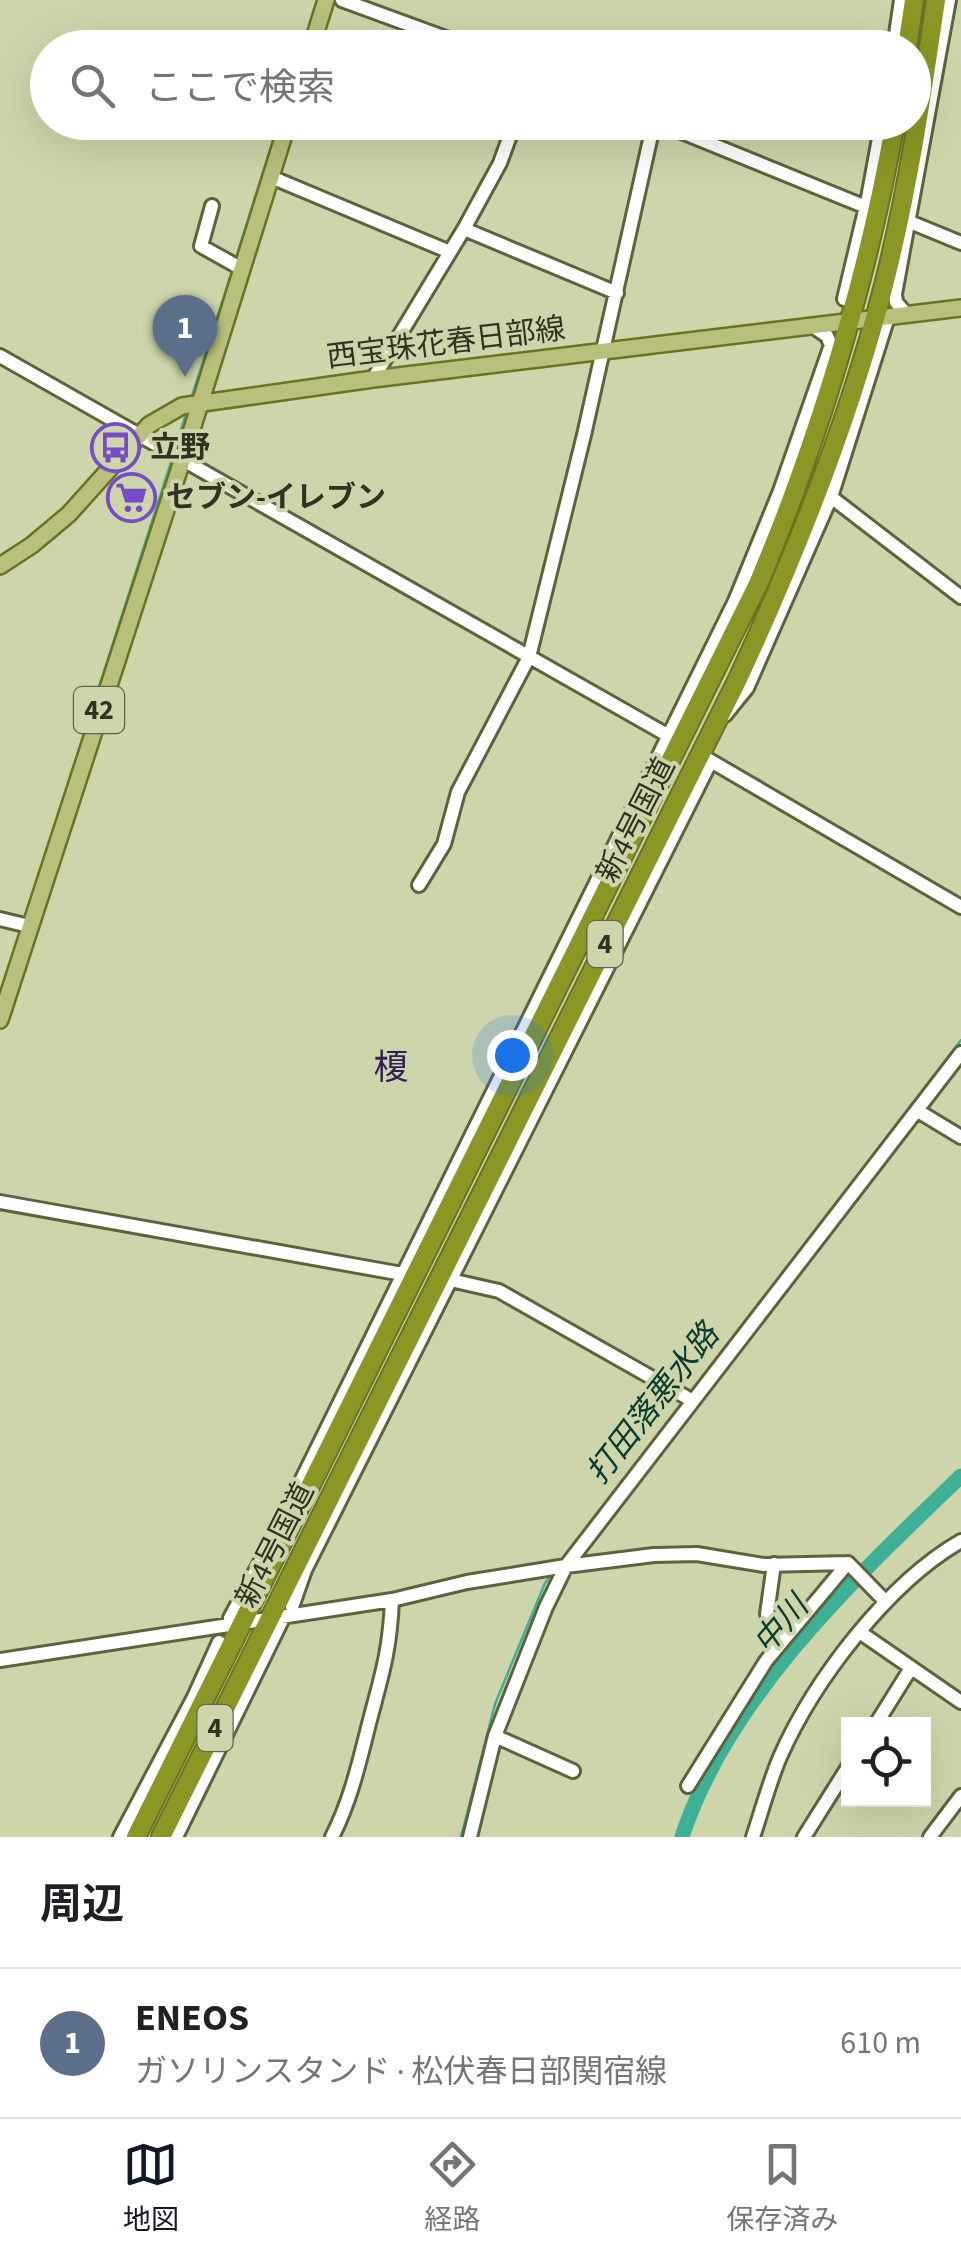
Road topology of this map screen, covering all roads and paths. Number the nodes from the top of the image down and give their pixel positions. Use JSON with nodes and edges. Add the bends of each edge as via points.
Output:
{"nodes":[{"id":1,"x":326,"y":0,"type":"edge"},
{"id":2,"x":342,"y":0,"type":"edge"},
{"id":3,"x":901,"y":0,"type":"edge"},
{"id":4,"x":914,"y":0,"type":"edge"},
{"id":5,"x":936,"y":0,"type":"edge"},
{"id":6,"x":949,"y":0,"type":"edge"},
{"id":7,"x":317,"y":30,"type":"edge"},
{"id":8,"x":424,"y":30,"type":"edge"},
{"id":9,"x":897,"y":30,"type":"edge"},
{"id":10,"x":910,"y":30,"type":"edge"},
{"id":11,"x":931,"y":33,"type":"edge"},
{"id":12,"x":931,"y":102,"type":"edge"},
{"id":13,"x":282,"y":140,"type":"edge"},
{"id":14,"x":508,"y":140,"type":"edge"},
{"id":15,"x":652,"y":140,"type":"edge"},
{"id":16,"x":700,"y":140,"type":"edge"},
{"id":17,"x":879,"y":140,"type":"edge"},
{"id":18,"x":890,"y":140,"type":"edge"},
{"id":19,"x":915,"y":140,"type":"edge"},
{"id":20,"x":924,"y":140,"type":"edge"},
{"id":21,"x":271,"y":177,"type":"junction"},
{"id":22,"x":212,"y":206,"type":"dead end"},
{"id":23,"x":866,"y":207,"type":"junction"},
{"id":24,"x":910,"y":222,"type":"junction"},
{"id":25,"x":464,"y":229,"type":"junction"},
{"id":26,"x":961,"y":243,"type":"edge"},
{"id":27,"x":450,"y":252,"type":"junction"},
{"id":28,"x":242,"y":269,"type":"junction"},
{"id":29,"x":856,"y":277,"type":"junction"},
{"id":30,"x":617,"y":293,"type":"junction"},
{"id":31,"x":844,"y":299,"type":"dead end"},
{"id":32,"x":961,"y":308,"type":"edge"},
{"id":33,"x":907,"y":315,"type":"junction"},
{"id":34,"x":881,"y":318,"type":"junction"},
{"id":35,"x":850,"y":323,"type":"junction"},
{"id":36,"x":814,"y":327,"type":"junction"},
{"id":37,"x":602,"y":351,"type":"junction"},
{"id":38,"x":0,"y":356,"type":"edge"},
{"id":39,"x":867,"y":365,"type":"junction"},
{"id":40,"x":373,"y":379,"type":"junction"},
{"id":41,"x":201,"y":402,"type":"junction"},
{"id":42,"x":138,"y":435,"type":"junction"},
{"id":43,"x":183,"y":458,"type":"junction"},
{"id":44,"x":831,"y":497,"type":"junction"},
{"id":45,"x":0,"y":566,"type":"edge"},
{"id":46,"x":961,"y":597,"type":"edge"},
{"id":47,"x":528,"y":657,"type":"junction"},
{"id":48,"x":715,"y":724,"type":"junction"},
{"id":49,"x":675,"y":739,"type":"junction"},
{"id":50,"x":706,"y":758,"type":"junction"},
{"id":51,"x":419,"y":885,"type":"dead end"},
{"id":52,"x":961,"y":907,"type":"edge"},
{"id":53,"x":0,"y":919,"type":"edge"},
{"id":54,"x":29,"y":926,"type":"junction"},
{"id":55,"x":0,"y":1020,"type":"edge"},
{"id":56,"x":961,"y":1054,"type":"edge"},
{"id":57,"x":918,"y":1111,"type":"junction"},
{"id":58,"x":961,"y":1137,"type":"edge"},
{"id":59,"x":0,"y":1202,"type":"edge"},
{"id":60,"x":409,"y":1275,"type":"junction"},
{"id":61,"x":446,"y":1279,"type":"junction"},
{"id":62,"x":693,"y":1401,"type":"junction"},
{"id":63,"x":958,"y":1548,"type":"edge"},
{"id":64,"x":848,"y":1563,"type":"junction"},
{"id":65,"x":774,"y":1564,"type":"junction"},
{"id":66,"x":566,"y":1566,"type":"junction"},
{"id":67,"x":392,"y":1600,"type":"junction"},
{"id":68,"x":886,"y":1601,"type":"junction"},
{"id":69,"x":282,"y":1614,"type":"junction"},
{"id":70,"x":767,"y":1614,"type":"dead end"},
{"id":71,"x":237,"y":1620,"type":"junction"},
{"id":72,"x":861,"y":1633,"type":"junction"},
{"id":73,"x":219,"y":1642,"type":"dead end"},
{"id":74,"x":0,"y":1660,"type":"edge"},
{"id":75,"x":912,"y":1668,"type":"junction"},
{"id":76,"x":203,"y":1692,"type":"junction"},
{"id":77,"x":961,"y":1702,"type":"edge"},
{"id":78,"x":880,"y":1717,"type":"edge"},
{"id":79,"x":496,"y":1736,"type":"junction"},
{"id":80,"x":573,"y":1772,"type":"dead end"},
{"id":81,"x":841,"y":1779,"type":"edge"},
{"id":82,"x":688,"y":1786,"type":"dead end"},
{"id":83,"x":961,"y":1796,"type":"edge"},
{"id":84,"x":120,"y":1837,"type":"edge"},
{"id":85,"x":136,"y":1837,"type":"edge"},
{"id":86,"x":161,"y":1837,"type":"edge"},
{"id":87,"x":176,"y":1837,"type":"edge"},
{"id":88,"x":332,"y":1837,"type":"edge"},
{"id":89,"x":470,"y":1837,"type":"edge"},
{"id":90,"x":753,"y":1837,"type":"edge"},
{"id":91,"x":804,"y":1837,"type":"edge"},
{"id":92,"x":930,"y":1837,"type":"edge"}],
"edges":[{"from":1,"to":7,"type":"main road"},
{"from":2,"to":8,"type":"street"},
{"from":3,"to":9,"type":"street"},
{"from":4,"to":10,"type":"highway"},
{"from":5,"to":11,"type":"highway","name":"新4号国道","number":"4"},
{"from":6,"to":12,"type":"street"},
{"from":13,"to":21,"type":"main road","number":"42"},
{"from":14,"to":25,"type":"street"},
{"from":15,"to":30,"type":"street"},
{"from":16,"to":23,"type":"street"},
{"from":17,"to":23,"type":"street"},
{"from":18,"to":29,"type":"highway","name":"新4号国道","number":"4"},
{"from":19,"to":34,"type":"highway","name":"新4号国道","number":"4"},
{"from":20,"to":24,"type":"street"},
{"from":21,"to":27,"type":"street"},
{"from":21,"to":28,"type":"main road","number":"42"},
{"from":22,"to":28,"type":"street","via":[[201,246]]},
{"from":23,"to":29,"type":"street"},
{"from":24,"to":26,"type":"street"},
{"from":24,"to":33,"type":"street","via":[[895,294]]},
{"from":25,"to":27,"type":"street"},
{"from":25,"to":30,"type":"street"},
{"from":27,"to":40,"type":"street"},
{"from":28,"to":41,"type":"main road","number":"42"},
{"from":29,"to":31,"type":"street"},
{"from":29,"to":35,"type":"highway","name":"新4号国道","number":"4"},
{"from":30,"to":37,"type":"street"},
{"from":32,"to":33,"type":"main road","name":"西宝珠花春日部線"},
{"from":33,"to":34,"type":"main road","name":"西宝珠花春日部線"},
{"from":34,"to":35,"type":"main road","name":"西宝珠花春日部線"},
{"from":34,"to":39,"type":"highway","name":"新4号国道","number":"4"},
{"from":35,"to":36,"type":"main road","name":"西宝珠花春日部線"},
{"from":35,"to":49,"type":"highway","name":"新4号国道","number":"4","via":[[779,533]]},
{"from":36,"to":37,"type":"main road","name":"西宝珠花春日部線"},
{"from":36,"to":49,"type":"street","via":[[831,345],[810,410]]},
{"from":37,"to":40,"type":"main road","name":"西宝珠花春日部線"},
{"from":37,"to":47,"type":"street"},
{"from":38,"to":42,"type":"street"},
{"from":39,"to":44,"type":"street"},
{"from":39,"to":48,"type":"highway","name":"新4号国道","number":"4","via":[[796,548]]},
{"from":40,"to":41,"type":"main road","name":"西宝珠花春日部線"},
{"from":41,"to":42,"type":"main road","name":"西宝珠花春日部線","via":[[161,416]]},
{"from":41,"to":43,"type":"main road","number":"42"},
{"from":42,"to":43,"type":"street"},
{"from":42,"to":45,"type":"main road","name":"西宝珠花春日部線","via":[[69,514]]},
{"from":43,"to":47,"type":"street"},
{"from":43,"to":54,"type":"main road","number":"42"},
{"from":44,"to":46,"type":"street"},
{"from":44,"to":48,"type":"street","via":[[747,688]]},
{"from":47,"to":49,"type":"street"},
{"from":47,"to":51,"type":"street"},
{"from":48,"to":50,"type":"highway","name":"新4号国道","number":"4"},
{"from":49,"to":60,"type":"highway","name":"新4号国道","number":"4"},
{"from":50,"to":52,"type":"street"},
{"from":50,"to":61,"type":"highway","name":"新4号国道","number":"4"},
{"from":53,"to":54,"type":"street"},
{"from":54,"to":55,"type":"main road","number":"42"},
{"from":56,"to":57,"type":"street"},
{"from":57,"to":58,"type":"street"},
{"from":57,"to":62,"type":"street"},
{"from":59,"to":60,"type":"street"},
{"from":60,"to":71,"type":"highway","name":"新4号国道","number":"4"},
{"from":61,"to":62,"type":"street","via":[[498,1291]]},
{"from":61,"to":69,"type":"highway","name":"新4号国道","number":"4"},
{"from":62,"to":66,"type":"street"},
{"from":63,"to":68,"type":"street","via":[[922,1568]]},
{"from":64,"to":65,"type":"street"},
{"from":64,"to":68,"type":"street"},
{"from":64,"to":82,"type":"street","via":[[766,1661]]},
{"from":65,"to":66,"type":"street","via":[[697,1554]]},
{"from":65,"to":70,"type":"street"},
{"from":66,"to":67,"type":"street"},
{"from":66,"to":79,"type":"street"},
{"from":67,"to":69,"type":"street"},
{"from":67,"to":88,"type":"street","via":[[385,1673],[353,1792]]},
{"from":68,"to":72,"type":"street"},
{"from":69,"to":71,"type":"street"},
{"from":69,"to":86,"type":"highway","name":"新4号国道","number":"4"},
{"from":69,"to":87,"type":"street"},
{"from":71,"to":74,"type":"street"},
{"from":71,"to":76,"type":"highway","name":"新4号国道","number":"4"},
{"from":72,"to":75,"type":"street"},
{"from":72,"to":90,"type":"street","via":[[794,1729]]},
{"from":73,"to":76,"type":"street"},
{"from":75,"to":77,"type":"street"},
{"from":75,"to":78,"type":"street"},
{"from":76,"to":84,"type":"street"},
{"from":76,"to":85,"type":"highway","name":"新4号国道","number":"4"},
{"from":79,"to":80,"type":"street"},
{"from":79,"to":89,"type":"street"},
{"from":81,"to":91,"type":"street"},
{"from":83,"to":92,"type":"street"}]}
